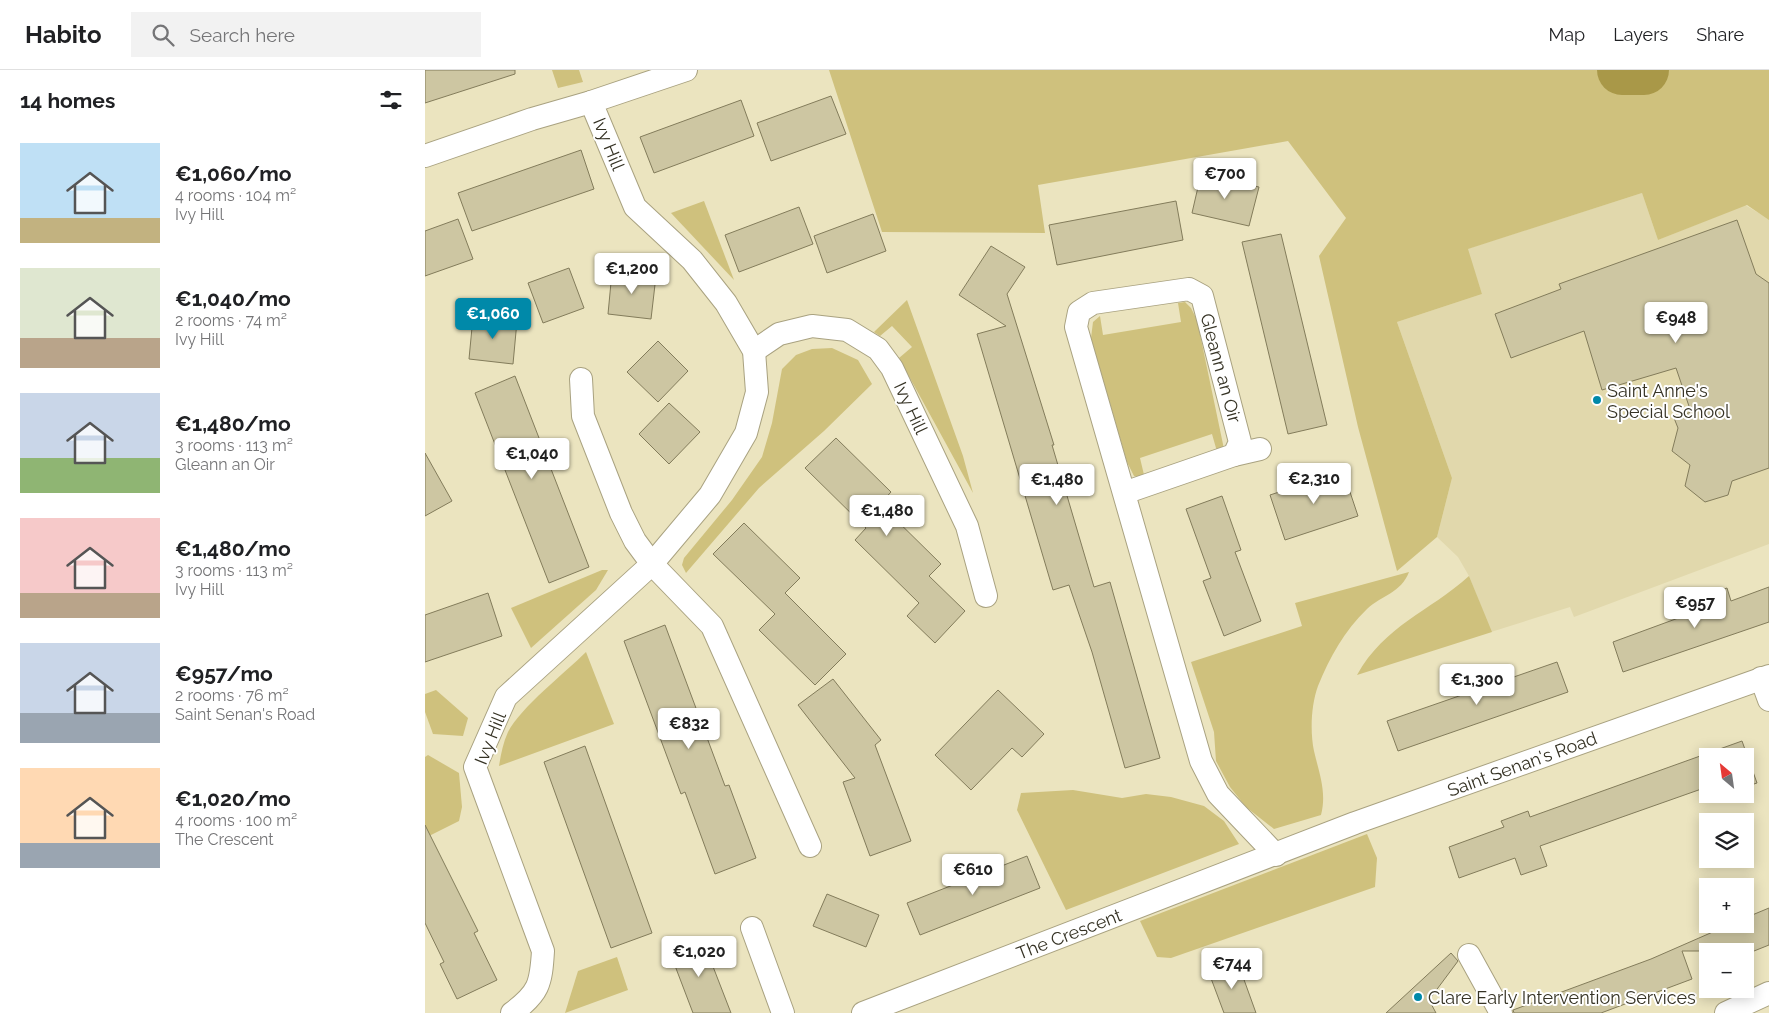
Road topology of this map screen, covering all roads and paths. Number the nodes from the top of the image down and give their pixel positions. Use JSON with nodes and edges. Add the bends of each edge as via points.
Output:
{"nodes":[{"id":1,"x":686,"y":70,"type":"edge"},
{"id":2,"x":591,"y":102,"type":"junction"},
{"id":3,"x":425,"y":156,"type":"edge"},
{"id":4,"x":754,"y":351,"type":"junction"},
{"id":5,"x":581,"y":379,"type":"dead end"},
{"id":6,"x":1260,"y":449,"type":"dead end"},
{"id":7,"x":1234,"y":455,"type":"junction"},
{"id":8,"x":1124,"y":493,"type":"junction"},
{"id":9,"x":652,"y":564,"type":"junction"},
{"id":10,"x":986,"y":596,"type":"dead end"},
{"id":11,"x":1765,"y":677,"type":"edge"},
{"id":12,"x":1769,"y":700,"type":"edge"},
{"id":13,"x":810,"y":846,"type":"dead end"},
{"id":14,"x":1276,"y":855,"type":"junction"},
{"id":15,"x":751,"y":928,"type":"dead end"},
{"id":16,"x":1469,"y":956,"type":"dead end"},
{"id":17,"x":1769,"y":993,"type":"edge"},
{"id":18,"x":512,"y":1013,"type":"edge"},
{"id":19,"x":783,"y":1013,"type":"edge"},
{"id":20,"x":863,"y":1013,"type":"edge"},
{"id":21,"x":1501,"y":1013,"type":"edge"},
{"id":22,"x":1726,"y":1013,"type":"edge"}],
"edges":[{"from":1,"to":2,"type":"street","name":"Ivy Hill"},
{"from":2,"to":3,"type":"street","name":"Ivy Hill"},
{"from":2,"to":4,"type":"street","name":"Ivy Hill","via":[[635,207],[692,260],[726,303]]},
{"from":4,"to":9,"type":"street","name":"Ivy Hill","via":[[757,392],[746,433],[710,495]]},
{"from":4,"to":10,"type":"street","name":"Ivy Hill","via":[[779,334],[812,326],[847,330],[878,349],[892,368],[967,526]]},
{"from":5,"to":9,"type":"street","via":[[583,416],[621,514]]},
{"from":6,"to":7,"type":"street"},
{"from":7,"to":8,"type":"street"},
{"from":7,"to":8,"type":"street","name":"Gleann an Oir","via":[[1241,442],[1202,296],[1189,289],[1093,303],[1079,312],[1076,327]]},
{"from":8,"to":14,"type":"street","name":"Gleann an Oir","via":[[1201,760],[1218,794]]},
{"from":9,"to":13,"type":"street","via":[[712,626]]},
{"from":9,"to":18,"type":"street","name":"Ivy Hill","via":[[506,697],[475,767],[543,951],[541,980],[527,1002]]},
{"from":11,"to":12,"type":"street"},
{"from":11,"to":14,"type":"street","name":"Saint Senan's Road","via":[[1355,823]]},
{"from":14,"to":20,"type":"street","name":"The Crescent"},
{"from":15,"to":19,"type":"street"},
{"from":16,"to":21,"type":"street"},
{"from":17,"to":22,"type":"street"}]}
